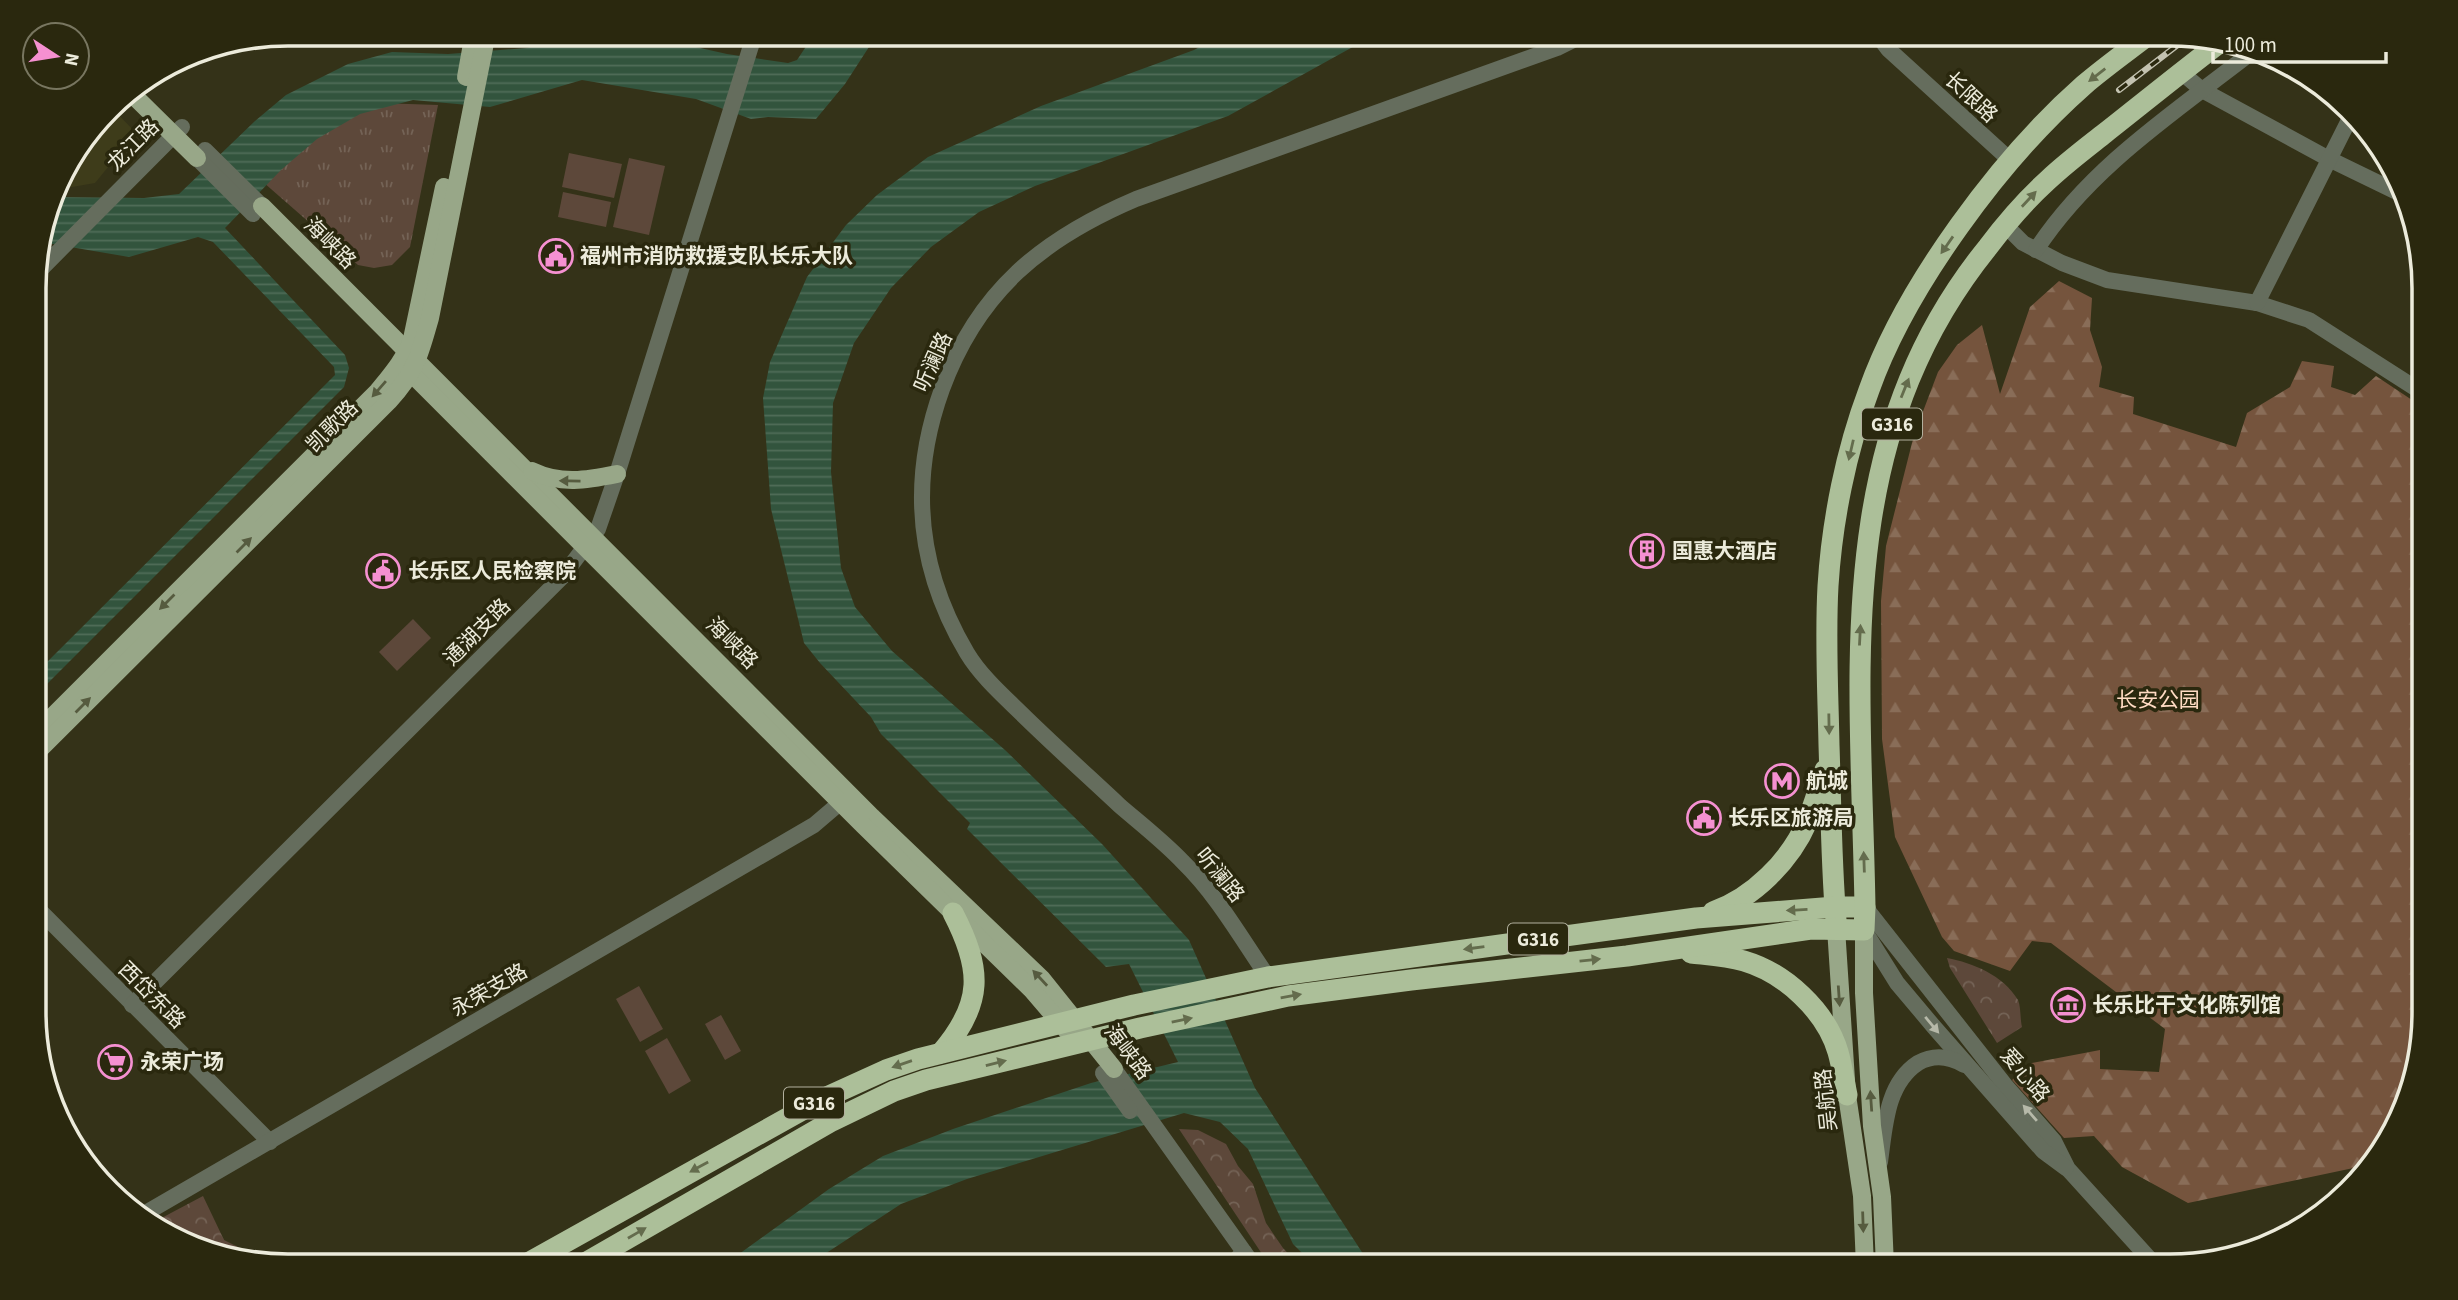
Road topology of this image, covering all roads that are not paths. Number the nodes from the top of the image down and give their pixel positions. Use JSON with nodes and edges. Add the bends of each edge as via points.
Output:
{"nodes":[{"id":1,"x":478,"y":46,"type":"edge"},
{"id":2,"x":751,"y":46,"type":"edge"},
{"id":3,"x":1561,"y":46,"type":"edge"},
{"id":4,"x":1886,"y":46,"type":"edge"},
{"id":5,"x":2134,"y":46,"type":"edge"},
{"id":6,"x":2211,"y":50,"type":"edge"},
{"id":7,"x":2244,"y":58,"type":"edge"},
{"id":8,"x":2181,"y":72,"type":"junction"},
{"id":9,"x":2202,"y":90,"type":"junction"},
{"id":10,"x":146,"y":92,"type":"edge"},
{"id":11,"x":138,"y":98,"type":"edge"},
{"id":12,"x":2347,"y":123,"type":"edge"},
{"id":13,"x":178,"y":131,"type":"junction"},
{"id":14,"x":201,"y":154,"type":"joint"},
{"id":15,"x":2329,"y":159,"type":"junction"},
{"id":16,"x":2010,"y":160,"type":"junction"},
{"id":17,"x":2391,"y":189,"type":"edge"},
{"id":18,"x":257,"y":210,"type":"joint"},
{"id":19,"x":2005,"y":225,"type":"junction"},
{"id":20,"x":2036,"y":250,"type":"junction"},
{"id":21,"x":47,"y":262,"type":"edge"},
{"id":22,"x":2257,"y":303,"type":"junction"},
{"id":23,"x":409,"y":363,"type":"junction"},
{"id":24,"x":2412,"y":386,"type":"edge"},
{"id":25,"x":524,"y":467,"type":"junction"},
{"id":26,"x":617,"y":474,"type":"junction"},
{"id":27,"x":588,"y":541,"type":"junction"},
{"id":28,"x":46,"y":723,"type":"edge"},
{"id":29,"x":46,"y":743,"type":"edge"},
{"id":30,"x":1830,"y":754,"type":"junction"},
{"id":31,"x":846,"y":799,"type":"junction"},
{"id":32,"x":1863,"y":825,"type":"junction"},
{"id":33,"x":1830,"y":828,"type":"junction"},
{"id":34,"x":1865,"y":907,"type":"junction"},
{"id":35,"x":953,"y":913,"type":"junction"},
{"id":36,"x":46,"y":917,"type":"edge"},
{"id":37,"x":1835,"y":917,"type":"junction"},
{"id":38,"x":1696,"y":918,"type":"junction"},
{"id":39,"x":1864,"y":930,"type":"junction"},
{"id":40,"x":1661,"y":949,"type":"junction"},
{"id":41,"x":1268,"y":976,"type":"junction"},
{"id":42,"x":132,"y":1005,"type":"junction"},
{"id":43,"x":1068,"y":1021,"type":"junction"},
{"id":44,"x":1867,"y":1037,"type":"junction"},
{"id":45,"x":1843,"y":1038,"type":"junction"},
{"id":46,"x":1085,"y":1042,"type":"junction"},
{"id":47,"x":941,"y":1053,"type":"junction"},
{"id":48,"x":1972,"y":1070,"type":"junction"},
{"id":49,"x":1108,"y":1071,"type":"joint"},
{"id":50,"x":1847,"y":1095,"type":"junction"},
{"id":51,"x":270,"y":1142,"type":"junction"},
{"id":52,"x":1879,"y":1168,"type":"junction"},
{"id":53,"x":2068,"y":1169,"type":"junction"},
{"id":54,"x":149,"y":1211,"type":"edge"},
{"id":55,"x":544,"y":1254,"type":"edge"},
{"id":56,"x":601,"y":1254,"type":"edge"},
{"id":57,"x":1233,"y":1254,"type":"edge"},
{"id":58,"x":1864,"y":1254,"type":"edge"},
{"id":59,"x":1884,"y":1254,"type":"edge"},
{"id":60,"x":2145,"y":1254,"type":"edge"}],
"edges":[{"from":1,"to":23,"type":"main road","name":"凯歌路"},
{"from":2,"to":26,"type":"street","name":"通湖支路"},
{"from":3,"to":41,"type":"street","name":"听澜路","via":[[1136,199],[1077,227],[1023,265],[992,299],[955,358],[936,407],[921,481],[924,528],[936,583],[968,654],[1004,696],[1191,870]]},
{"from":4,"to":16,"type":"street","name":"长限路"},
{"from":5,"to":16,"type":"highway","number":"G316","one_way":true,"via":[[2084,85]]},
{"from":6,"to":8,"type":"highway","number":"G316"},
{"from":7,"to":9,"type":"street"},
{"from":8,"to":9,"type":"street"},
{"from":19,"to":8,"type":"highway","number":"G316","one_way":true,"via":[[2048,180]]},
{"from":9,"to":15,"type":"street"},
{"from":9,"to":20,"type":"street","via":[[2091,183]]},
{"from":10,"to":13,"type":"main road","name":"海峡路"},
{"from":11,"to":13,"type":"main road","name":"海峡路"},
{"from":12,"to":15,"type":"street"},
{"from":13,"to":14,"type":"main road","name":"海峡路"},
{"from":13,"to":21,"type":"street","name":"龙江路"},
{"from":14,"to":18,"type":"street","name":"海峡路"},
{"from":15,"to":17,"type":"street"},
{"from":15,"to":22,"type":"street"},
{"from":16,"to":30,"type":"highway","number":"G316","one_way":true,"via":[[1911,303],[1880,361],[1861,412],[1832,543],[1828,588]]},
{"from":18,"to":23,"type":"main road","name":"海峡路"},
{"from":19,"to":20,"type":"street"},
{"from":32,"to":19,"type":"highway","number":"G316","one_way":true,"via":[[1859,644],[1869,523],[1881,462],[1920,351],[1973,264]]},
{"from":20,"to":22,"type":"street","via":[[2107,280]]},
{"from":22,"to":24,"type":"street","via":[[2309,320]]},
{"from":23,"to":25,"type":"main road","name":"海峡路"},
{"from":23,"to":27,"type":"main road","name":"海峡路"},
{"from":23,"to":28,"type":"main road","name":"凯歌路","one_way":true},
{"from":29,"to":23,"type":"main road","name":"凯歌路","one_way":true,"via":[[389,401]]},
{"from":26,"to":25,"type":"main road","one_way":true,"via":[[568,481]]},
{"from":25,"to":27,"type":"main road","name":"海峡路"},
{"from":26,"to":27,"type":"street","name":"通湖支路","via":[[601,522]]},
{"from":27,"to":31,"type":"main road","name":"海峡路"},
{"from":27,"to":42,"type":"street","name":"通湖支路","via":[[563,576]]},
{"from":30,"to":33,"type":"highway","number":"G316"},
{"from":30,"to":38,"type":"highway","via":[[1806,823],[1788,855],[1745,896]]},
{"from":31,"to":35,"type":"main road","name":"海峡路"},
{"from":43,"to":31,"type":"main road","name":"海峡路","one_way":true,"via":[[1042,979]]},
{"from":31,"to":51,"type":"street","name":"永荣支路","via":[[814,825]]},
{"from":32,"to":33,"type":"highway","via":[[1857,835],[1848,837]]},
{"from":34,"to":32,"type":"highway","number":"G316","one_way":true},
{"from":33,"to":37,"type":"highway","number":"G316"},
{"from":34,"to":37,"type":"highway","number":"G316"},
{"from":34,"to":39,"type":"highway","number":"G316"},
{"from":53,"to":34,"type":"street","name":"爱心路","one_way":true,"via":[[2054,1142]]},
{"from":35,"to":43,"type":"main road","name":"海峡路"},
{"from":35,"to":47,"type":"highway","via":[[965,936],[975,980],[965,1019]]},
{"from":36,"to":42,"type":"street","name":"西岱东路"},
{"from":37,"to":38,"type":"highway","number":"G316","one_way":true},
{"from":37,"to":39,"type":"highway","number":"G316"},
{"from":37,"to":40,"type":"highway","number":"G316","via":[[1811,929]]},
{"from":37,"to":45,"type":"main road","name":"吴航路","one_way":true},
{"from":38,"to":41,"type":"highway","number":"G316","one_way":true},
{"from":39,"to":44,"type":"main road","name":"吴航路"},
{"from":39,"to":48,"type":"street","one_way":true,"via":[[1897,983]]},
{"from":46,"to":40,"type":"highway","number":"G316","one_way":true,"via":[[1288,996]]},
{"from":40,"to":50,"type":"highway","via":[[1745,961],[1780,977],[1830,1033]]},
{"from":41,"to":43,"type":"highway","number":"G316"},
{"from":42,"to":51,"type":"street","name":"西岱东路"},
{"from":43,"to":46,"type":"main road","name":"海峡路"},
{"from":43,"to":47,"type":"highway","number":"G316"},
{"from":44,"to":45,"type":"main road","via":[[1857,1026]]},
{"from":52,"to":44,"type":"main road","name":"吴航路","one_way":true},
{"from":45,"to":50,"type":"main road","name":"吴航路"},
{"from":46,"to":49,"type":"main road","name":"海峡路"},
{"from":56,"to":46,"type":"highway","number":"G316","one_way":true,"via":[[832,1121],[894,1091]]},
{"from":47,"to":55,"type":"highway","number":"G316","one_way":true,"via":[[886,1070],[820,1100]]},
{"from":48,"to":52,"type":"street","via":[[1942,1056],[1927,1058],[1906,1071],[1895,1087],[1887,1115]]},
{"from":48,"to":53,"type":"street","via":[[2043,1152]]},
{"from":49,"to":57,"type":"street","name":"海峡路"},
{"from":50,"to":58,"type":"main road","name":"吴航路","one_way":true,"via":[[1862,1196]]},
{"from":51,"to":54,"type":"street","name":"永荣支路"},
{"from":52,"to":59,"type":"main road","name":"吴航路"},
{"from":53,"to":60,"type":"street","name":"爱心路"}]}
